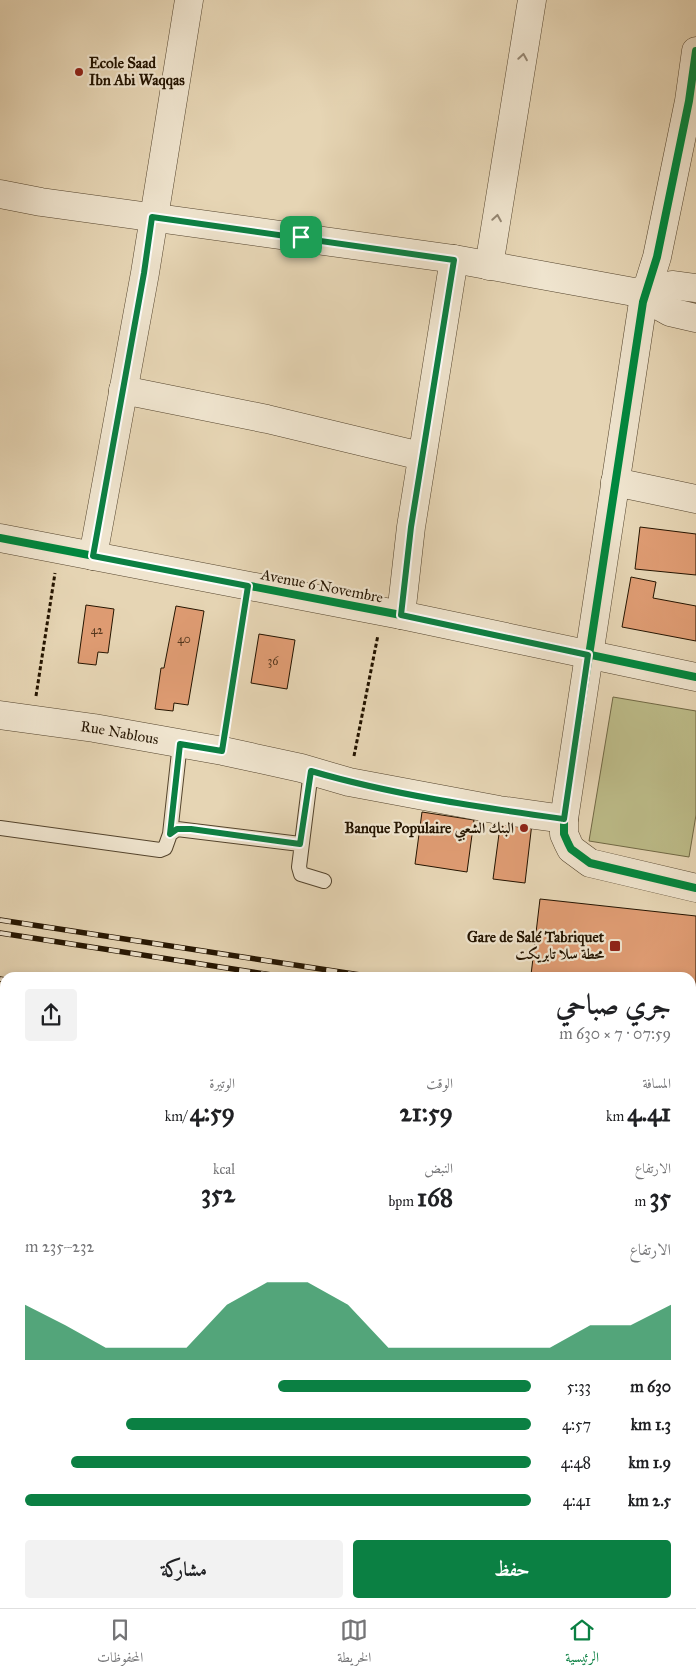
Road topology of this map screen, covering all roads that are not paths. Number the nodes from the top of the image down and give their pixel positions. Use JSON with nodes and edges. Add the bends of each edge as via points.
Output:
{"nodes":[{"id":1,"x":189,"y":0,"type":"edge"},
{"id":2,"x":532,"y":0,"type":"edge"},
{"id":3,"x":696,"y":51,"type":"edge"},
{"id":4,"x":0,"y":194,"type":"edge"},
{"id":5,"x":152,"y":217,"type":"junction"},
{"id":6,"x":454,"y":260,"type":"junction"},
{"id":7,"x":489,"y":266,"type":"junction"},
{"id":8,"x":696,"y":288,"type":"edge"},
{"id":9,"x":641,"y":294,"type":"junction"},
{"id":10,"x":696,"y":318,"type":"edge"},
{"id":11,"x":123,"y":390,"type":"junction"},
{"id":12,"x":421,"y":456,"type":"junction"},
{"id":13,"x":615,"y":482,"type":"junction"},
{"id":14,"x":696,"y":499,"type":"edge"},
{"id":15,"x":0,"y":538,"type":"edge"},
{"id":16,"x":93,"y":556,"type":"junction"},
{"id":17,"x":392,"y":613,"type":"junction"},
{"id":18,"x":588,"y":655,"type":"junction"},
{"id":19,"x":696,"y":677,"type":"edge"},
{"id":20,"x":0,"y":714,"type":"edge"},
{"id":21,"x":180,"y":744,"type":"junction"},
{"id":22,"x":311,"y":771,"type":"junction"},
{"id":23,"x":564,"y":819,"type":"junction"},
{"id":24,"x":0,"y":828,"type":"edge"},
{"id":25,"x":170,"y":834,"type":"junction"},
{"id":26,"x":300,"y":844,"type":"junction"},
{"id":27,"x":324,"y":882,"type":"dead end"},
{"id":28,"x":696,"y":888,"type":"edge"}],
"edges":[{"from":1,"to":5,"type":"street"},
{"from":7,"to":2,"type":"street","one_way":true},
{"from":3,"to":9,"type":"street","via":[[657,257]]},
{"from":4,"to":5,"type":"street"},
{"from":5,"to":6,"type":"street"},
{"from":5,"to":11,"type":"street"},
{"from":6,"to":7,"type":"street"},
{"from":6,"to":12,"type":"street"},
{"from":7,"to":9,"type":"street"},
{"from":8,"to":9,"type":"street","via":[[672,285]]},
{"from":9,"to":10,"type":"street","via":[[670,312]]},
{"from":9,"to":13,"type":"street"},
{"from":11,"to":12,"type":"street","via":[[267,419]]},
{"from":11,"to":16,"type":"street"},
{"from":12,"to":17,"type":"street"},
{"from":13,"to":14,"type":"street"},
{"from":13,"to":18,"type":"street"},
{"from":15,"to":16,"type":"street","name":"Avenue 6 Novembre"},
{"from":16,"to":17,"type":"street","name":"Avenue 6 Novembre"},
{"from":17,"to":18,"type":"street","name":"Avenue 6 Novembre"},
{"from":18,"to":19,"type":"street","name":"Avenue 6 Novembre"},
{"from":18,"to":23,"type":"street"},
{"from":20,"to":21,"type":"street","name":"Rue Nablous"},
{"from":21,"to":22,"type":"street","name":"Rue Nablous"},
{"from":21,"to":25,"type":"lane"},
{"from":22,"to":23,"type":"street","name":"Rue Nablous","via":[[349,782]]},
{"from":22,"to":26,"type":"lane"},
{"from":23,"to":28,"type":"street","via":[[564,834],[571,849],[590,863]]},
{"from":24,"to":25,"type":"lane","via":[[160,850],[165,848]]},
{"from":25,"to":26,"type":"lane","via":[[177,829],[191,829]]},
{"from":26,"to":27,"type":"lane","via":[[298,867],[301,874]]}]}
